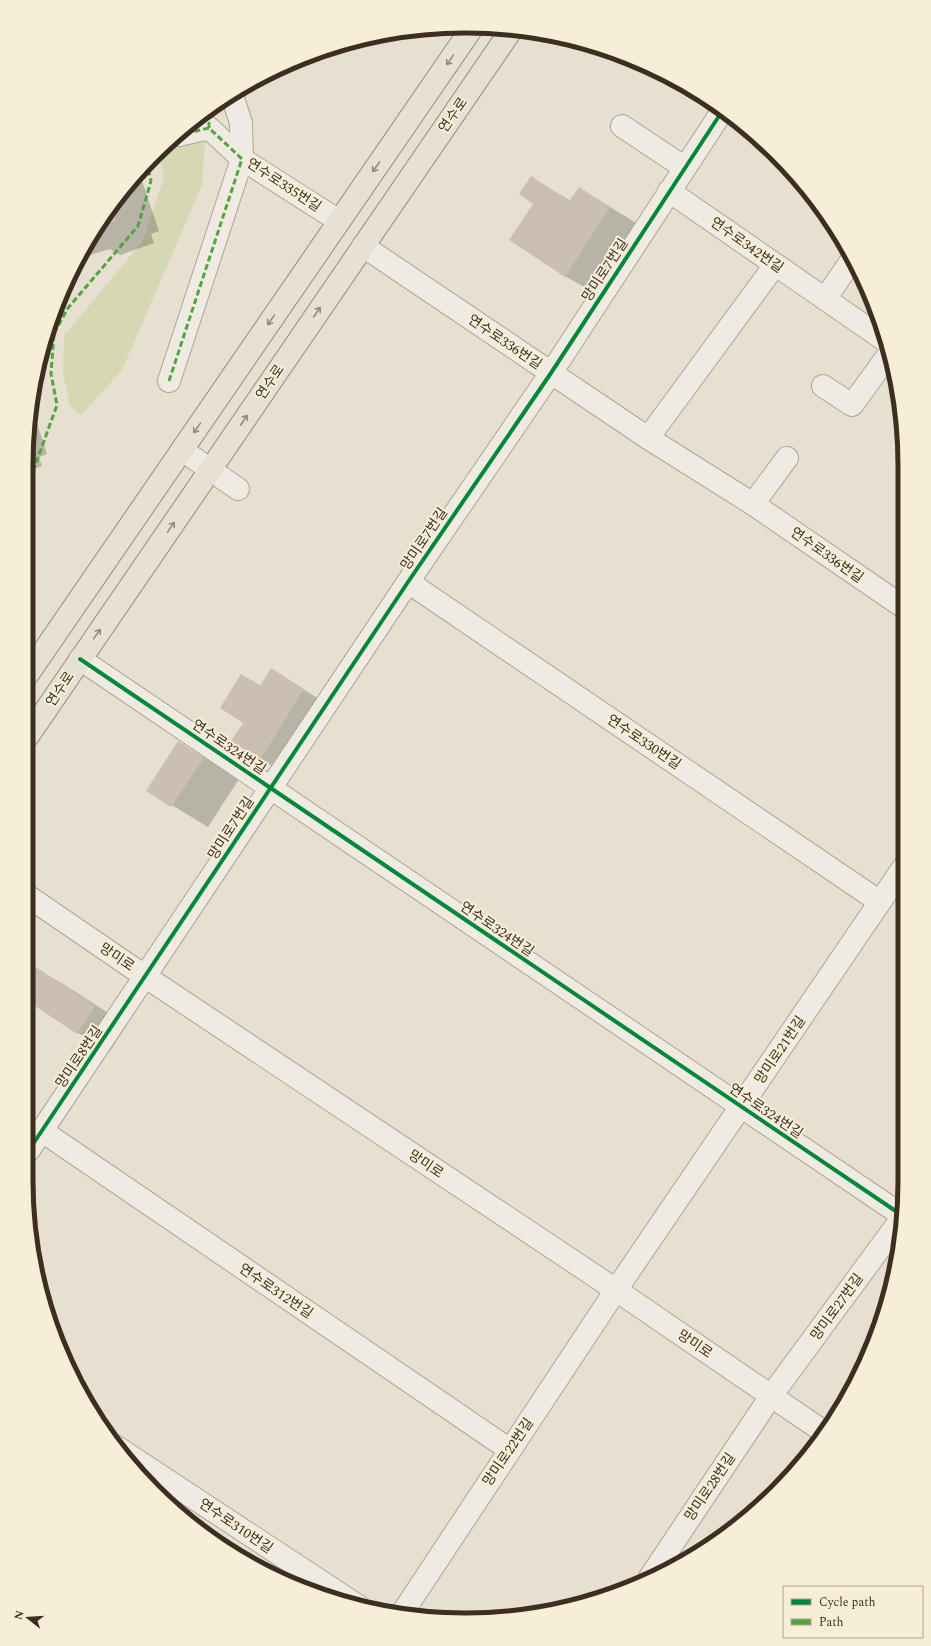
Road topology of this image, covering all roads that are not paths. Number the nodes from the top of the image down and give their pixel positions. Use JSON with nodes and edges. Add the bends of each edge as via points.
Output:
{"nodes":[{"id":1,"x":468,"y":33,"type":"edge"},
{"id":2,"x":508,"y":35,"type":"edge"},
{"id":3,"x":234,"y":101,"type":"edge"},
{"id":4,"x":719,"y":115,"type":"edge"},
{"id":5,"x":622,"y":126,"type":"dead end"},
{"id":6,"x":189,"y":133,"type":"edge"},
{"id":7,"x":242,"y":159,"type":"junction"},
{"id":8,"x":685,"y":168,"type":"junction"},
{"id":9,"x":669,"y":191,"type":"junction"},
{"id":10,"x":339,"y":221,"type":"junction"},
{"id":11,"x":363,"y":246,"type":"junction"},
{"id":12,"x":775,"y":265,"type":"junction"},
{"id":13,"x":848,"y":265,"type":"edge"},
{"id":14,"x":825,"y":299,"type":"junction"},
{"id":15,"x":878,"y":335,"type":"edge"},
{"id":16,"x":885,"y":360,"type":"edge"},
{"id":17,"x":551,"y":373,"type":"junction"},
{"id":18,"x":169,"y":381,"type":"dead end"},
{"id":19,"x":823,"y":386,"type":"dead end"},
{"id":20,"x":648,"y":438,"type":"junction"},
{"id":21,"x":182,"y":450,"type":"junction"},
{"id":22,"x":787,"y":458,"type":"dead end"},
{"id":23,"x":210,"y":470,"type":"junction"},
{"id":24,"x":238,"y":489,"type":"dead end"},
{"id":25,"x":753,"y":504,"type":"junction"},
{"id":26,"x":408,"y":582,"type":"junction"},
{"id":27,"x":898,"y":603,"type":"edge"},
{"id":28,"x":80,"y":659,"type":"junction"},
{"id":29,"x":33,"y":667,"type":"edge"},
{"id":30,"x":33,"y":729,"type":"edge"},
{"id":31,"x":270,"y":788,"type":"junction"},
{"id":32,"x":898,"y":875,"type":"edge"},
{"id":33,"x":33,"y":900,"type":"edge"},
{"id":34,"x":880,"y":902,"type":"junction"},
{"id":35,"x":146,"y":977,"type":"junction"},
{"id":36,"x":741,"y":1107,"type":"junction"},
{"id":37,"x":42,"y":1131,"type":"junction"},
{"id":38,"x":33,"y":1145,"type":"edge"},
{"id":39,"x":897,"y":1213,"type":"edge"},
{"id":40,"x":895,"y":1226,"type":"edge"},
{"id":41,"x":616,"y":1290,"type":"junction"},
{"id":42,"x":771,"y":1396,"type":"junction"},
{"id":43,"x":819,"y":1429,"type":"edge"},
{"id":44,"x":510,"y":1450,"type":"junction"},
{"id":45,"x":133,"y":1457,"type":"edge"},
{"id":46,"x":656,"y":1568,"type":"edge"},
{"id":47,"x":340,"y":1594,"type":"edge"},
{"id":48,"x":405,"y":1608,"type":"edge"}],
"edges":[{"from":1,"to":10,"type":"main road","one_way":true},
{"from":2,"to":11,"type":"main road","name":"연수로"},
{"from":3,"to":7,"type":"street","name":"연수로335번길","via":[[241,123]]},
{"from":4,"to":8,"type":"street","name":"망미로7번길"},
{"from":5,"to":8,"type":"street"},
{"from":6,"to":7,"type":"street","via":[[209,128]]},
{"from":7,"to":10,"type":"street","name":"연수로335번길"},
{"from":7,"to":18,"type":"street"},
{"from":8,"to":9,"type":"street","name":"망미로7번길"},
{"from":9,"to":12,"type":"street","name":"연수로342번길"},
{"from":9,"to":17,"type":"street","name":"망미로7번길"},
{"from":10,"to":21,"type":"main road","one_way":true},
{"from":11,"to":17,"type":"street","name":"연수로336번길"},
{"from":23,"to":11,"type":"main road","name":"연수로","one_way":true},
{"from":12,"to":14,"type":"street","name":"연수로342번길"},
{"from":12,"to":20,"type":"street"},
{"from":13,"to":14,"type":"street"},
{"from":14,"to":15,"type":"street","name":"연수로342번길"},
{"from":16,"to":19,"type":"street","via":[[852,405]]},
{"from":17,"to":20,"type":"street","name":"연수로336번길"},
{"from":17,"to":26,"type":"street","name":"망미로7번길"},
{"from":20,"to":25,"type":"street","name":"연수로336번길"},
{"from":21,"to":23,"type":"street"},
{"from":21,"to":29,"type":"main road"},
{"from":22,"to":25,"type":"street"},
{"from":23,"to":24,"type":"street"},
{"from":28,"to":23,"type":"main road","name":"연수로","one_way":true},
{"from":25,"to":27,"type":"street","name":"연수로336번길"},
{"from":26,"to":31,"type":"street","name":"망미로7번길"},
{"from":26,"to":34,"type":"street","name":"연수로330번길"},
{"from":28,"to":30,"type":"main road","name":"연수로"},
{"from":28,"to":31,"type":"street","name":"연수로324번길"},
{"from":31,"to":35,"type":"street","name":"망미로7번길"},
{"from":31,"to":36,"type":"street","name":"연수로324번길"},
{"from":32,"to":34,"type":"street","name":"망미로21번길"},
{"from":33,"to":35,"type":"street","name":"망미로"},
{"from":34,"to":36,"type":"street","name":"망미로21번길"},
{"from":35,"to":37,"type":"street","name":"망미로8번길"},
{"from":35,"to":41,"type":"street","name":"망미로"},
{"from":36,"to":39,"type":"street","name":"연수로324번길"},
{"from":36,"to":41,"type":"street","name":"망미로21번길"},
{"from":37,"to":38,"type":"street","name":"망미로8번길"},
{"from":37,"to":44,"type":"street","name":"연수로312번길"},
{"from":40,"to":42,"type":"street","name":"망미로27번길"},
{"from":41,"to":42,"type":"street","name":"망미로"},
{"from":41,"to":44,"type":"street","name":"망미로22번길"},
{"from":42,"to":43,"type":"street","name":"망미로"},
{"from":42,"to":46,"type":"street","name":"망미로28번길"},
{"from":44,"to":48,"type":"street","name":"망미로22번길"},
{"from":45,"to":47,"type":"street","name":"연수로310번길"}]}
